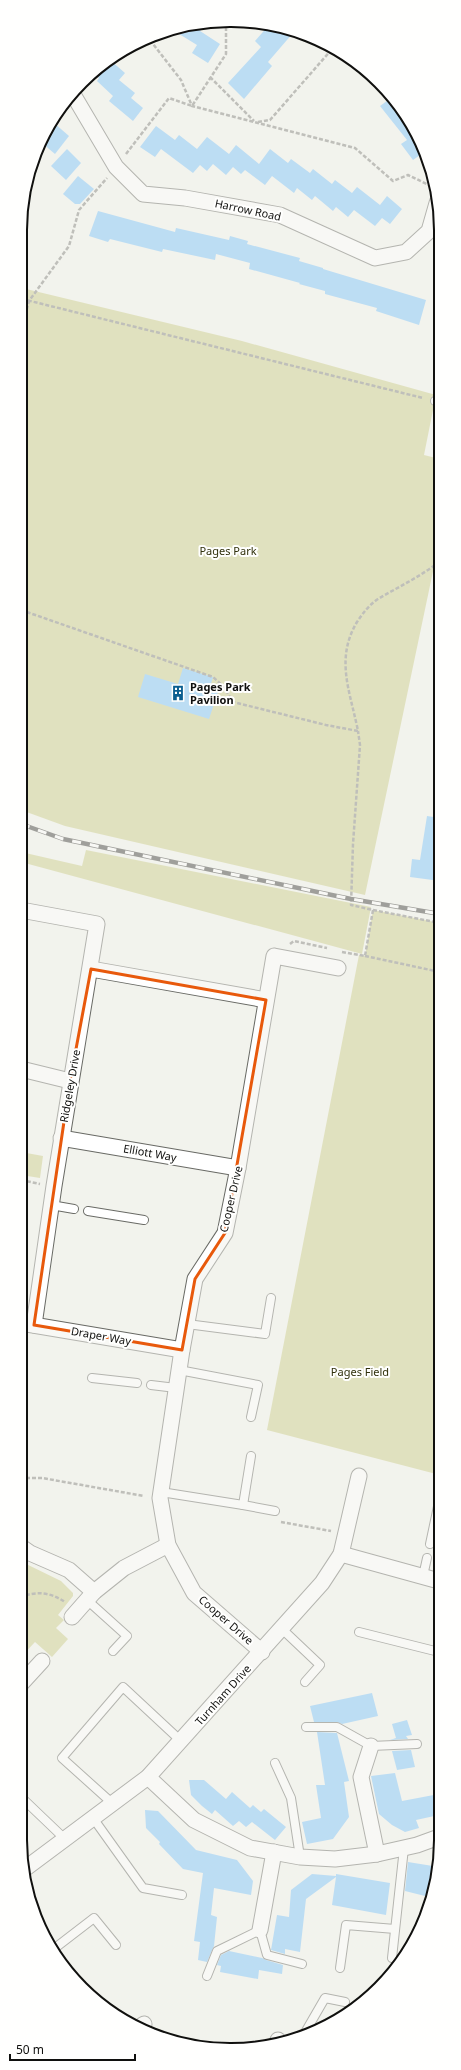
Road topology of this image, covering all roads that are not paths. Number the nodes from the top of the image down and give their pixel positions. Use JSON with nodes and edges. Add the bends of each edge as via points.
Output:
{"nodes":[{"id":1,"x":76,"y":99,"type":"edge"},
{"id":2,"x":434,"y":215,"type":"edge"},
{"id":3,"x":27,"y":911,"type":"edge"},
{"id":4,"x":338,"y":968,"type":"dead end"},
{"id":5,"x":91,"y":969,"type":"junction"},
{"id":6,"x":266,"y":1000,"type":"junction"},
{"id":7,"x":27,"y":1070,"type":"edge"},
{"id":8,"x":70,"y":1081,"type":"junction"},
{"id":9,"x":61,"y":1138,"type":"junction"},
{"id":10,"x":238,"y":1168,"type":"junction"},
{"id":11,"x":51,"y":1205,"type":"junction"},
{"id":12,"x":74,"y":1209,"type":"dead end"},
{"id":13,"x":88,"y":1211,"type":"dead end"},
{"id":14,"x":144,"y":1220,"type":"dead end"},
{"id":15,"x":271,"y":1298,"type":"dead end"},
{"id":16,"x":27,"y":1324,"type":"edge"},
{"id":17,"x":187,"y":1324,"type":"junction"},
{"id":18,"x":182,"y":1350,"type":"junction"},
{"id":19,"x":179,"y":1370,"type":"junction"},
{"id":20,"x":92,"y":1378,"type":"dead end"},
{"id":21,"x":137,"y":1383,"type":"dead end"},
{"id":22,"x":151,"y":1385,"type":"dead end"},
{"id":23,"x":176,"y":1388,"type":"junction"},
{"id":24,"x":251,"y":1416,"type":"dead end"},
{"id":25,"x":251,"y":1456,"type":"dead end"},
{"id":26,"x":359,"y":1476,"type":"dead end"},
{"id":27,"x":161,"y":1492,"type":"junction"},
{"id":28,"x":243,"y":1505,"type":"junction"},
{"id":29,"x":274,"y":1511,"type":"dead end"},
{"id":30,"x":434,"y":1525,"type":"edge"},
{"id":31,"x":430,"y":1544,"type":"dead end"},
{"id":32,"x":168,"y":1545,"type":"junction"},
{"id":33,"x":27,"y":1551,"type":"edge"},
{"id":34,"x":341,"y":1554,"type":"junction"},
{"id":35,"x":427,"y":1558,"type":"dead end"},
{"id":36,"x":422,"y":1576,"type":"junction"},
{"id":37,"x":434,"y":1579,"type":"edge"},
{"id":38,"x":91,"y":1596,"type":"junction"},
{"id":39,"x":74,"y":1614,"type":"road end"},
{"id":40,"x":282,"y":1629,"type":"junction"},
{"id":41,"x":359,"y":1632,"type":"dead end"},
{"id":42,"x":113,"y":1651,"type":"dead end"},
{"id":43,"x":434,"y":1651,"type":"edge"},
{"id":44,"x":262,"y":1652,"type":"junction"},
{"id":45,"x":42,"y":1660,"type":"dead end"},
{"id":46,"x":27,"y":1676,"type":"edge"},
{"id":47,"x":305,"y":1682,"type":"dead end"},
{"id":48,"x":306,"y":1727,"type":"dead end"},
{"id":49,"x":181,"y":1741,"type":"junction"},
{"id":50,"x":416,"y":1744,"type":"dead end"},
{"id":51,"x":371,"y":1746,"type":"junction"},
{"id":52,"x":275,"y":1763,"type":"dead end"},
{"id":53,"x":148,"y":1777,"type":"junction"},
{"id":54,"x":27,"y":1803,"type":"edge"},
{"id":55,"x":112,"y":1803,"type":"junction"},
{"id":56,"x":93,"y":1818,"type":"junction"},
{"id":57,"x":434,"y":1839,"type":"edge"},
{"id":58,"x":66,"y":1840,"type":"junction"},
{"id":59,"x":404,"y":1848,"type":"junction"},
{"id":60,"x":274,"y":1852,"type":"junction"},
{"id":61,"x":377,"y":1854,"type":"junction"},
{"id":62,"x":300,"y":1857,"type":"junction"},
{"id":63,"x":29,"y":1866,"type":"edge"},
{"id":64,"x":182,"y":1895,"type":"dead end"},
{"id":65,"x":260,"y":1930,"type":"junction"},
{"id":66,"x":395,"y":1930,"type":"junction"},
{"id":67,"x":116,"y":1945,"type":"dead end"},
{"id":68,"x":57,"y":1946,"type":"edge"},
{"id":69,"x":392,"y":1958,"type":"dead end"},
{"id":70,"x":302,"y":1964,"type":"dead end"},
{"id":71,"x":340,"y":1968,"type":"dead end"},
{"id":72,"x":206,"y":1976,"type":"dead end"},
{"id":73,"x":345,"y":2002,"type":"dead end"},
{"id":74,"x":308,"y":2028,"type":"edge"}],
"edges":[{"from":1,"to":2,"type":"street","name":"Harrow Road","via":[[116,167],[144,194],[185,198],[280,215],[374,258],[406,252],[429,231]]},
{"from":3,"to":5,"type":"street","name":"Ridgeley Drive","via":[[97,924]]},
{"from":4,"to":6,"type":"street","name":"Cooper Drive","via":[[274,956]]},
{"from":5,"to":6,"type":"street"},
{"from":5,"to":8,"type":"street","name":"Ridgeley Drive"},
{"from":6,"to":10,"type":"street","name":"Cooper Drive"},
{"from":7,"to":8,"type":"street"},
{"from":8,"to":9,"type":"street","name":"Ridgeley Drive"},
{"from":9,"to":10,"type":"street","name":"Elliott Way"},
{"from":9,"to":11,"type":"street","name":"Ridgeley Drive"},
{"from":10,"to":17,"type":"street","name":"Cooper Drive","via":[[225,1233],[195,1279]]},
{"from":11,"to":12,"type":"lane"},
{"from":11,"to":16,"type":"street","name":"Ridgeley Drive"},
{"from":13,"to":14,"type":"lane"},
{"from":15,"to":17,"type":"lane","via":[[265,1334]]},
{"from":16,"to":18,"type":"street","name":"Draper Way"},
{"from":17,"to":18,"type":"street","name":"Cooper Drive"},
{"from":18,"to":19,"type":"street","name":"Cooper Drive"},
{"from":19,"to":23,"type":"street","name":"Cooper Drive"},
{"from":19,"to":24,"type":"lane","via":[[258,1385]]},
{"from":20,"to":21,"type":"lane"},
{"from":22,"to":23,"type":"lane"},
{"from":23,"to":27,"type":"street","name":"Cooper Drive"},
{"from":25,"to":28,"type":"lane"},
{"from":26,"to":34,"type":"street","name":"Turnham Drive"},
{"from":27,"to":28,"type":"lane"},
{"from":27,"to":32,"type":"street","name":"Cooper Drive"},
{"from":28,"to":29,"type":"lane"},
{"from":30,"to":31,"type":"lane"},
{"from":32,"to":38,"type":"street","via":[[124,1568]]},
{"from":32,"to":44,"type":"street","name":"Cooper Drive","via":[[194,1593]]},
{"from":33,"to":38,"type":"street","via":[[69,1570]]},
{"from":34,"to":36,"type":"street"},
{"from":34,"to":40,"type":"street","name":"Turnham Drive","via":[[322,1583]]},
{"from":35,"to":36,"type":"lane"},
{"from":36,"to":37,"type":"street"},
{"from":38,"to":39,"type":"street"},
{"from":38,"to":42,"type":"lane","via":[[127,1636]]},
{"from":40,"to":44,"type":"street","name":"Turnham Drive"},
{"from":40,"to":47,"type":"lane","via":[[320,1665]]},
{"from":41,"to":43,"type":"lane"},
{"from":44,"to":49,"type":"street","name":"Turnham Drive"},
{"from":45,"to":46,"type":"street"},
{"from":48,"to":51,"type":"lane","via":[[337,1727]]},
{"from":49,"to":53,"type":"street","name":"Turnham Drive"},
{"from":49,"to":55,"type":"lane","via":[[122,1687],[62,1758]]},
{"from":50,"to":51,"type":"lane"},
{"from":51,"to":61,"type":"street","via":[[361,1777]]},
{"from":52,"to":62,"type":"lane","via":[[291,1798]]},
{"from":53,"to":55,"type":"street","name":"Turnham Drive"},
{"from":53,"to":60,"type":"street","via":[[194,1820],[250,1848]]},
{"from":54,"to":58,"type":"lane"},
{"from":55,"to":56,"type":"street","name":"Turnham Drive"},
{"from":56,"to":58,"type":"street","name":"Turnham Drive"},
{"from":56,"to":64,"type":"lane","via":[[143,1888]]},
{"from":57,"to":59,"type":"street"},
{"from":58,"to":63,"type":"street","name":"Turnham Drive"},
{"from":59,"to":61,"type":"street"},
{"from":59,"to":66,"type":"lane"},
{"from":60,"to":62,"type":"street"},
{"from":60,"to":65,"type":"street"},
{"from":61,"to":62,"type":"street","via":[[334,1859]]},
{"from":65,"to":70,"type":"lane","via":[[267,1955]]},
{"from":65,"to":72,"type":"lane","via":[[218,1952]]},
{"from":66,"to":69,"type":"lane"},
{"from":66,"to":71,"type":"lane","via":[[346,1925]]},
{"from":67,"to":68,"type":"lane","via":[[94,1918]]},
{"from":73,"to":74,"type":"lane","via":[[325,1998]]}]}
